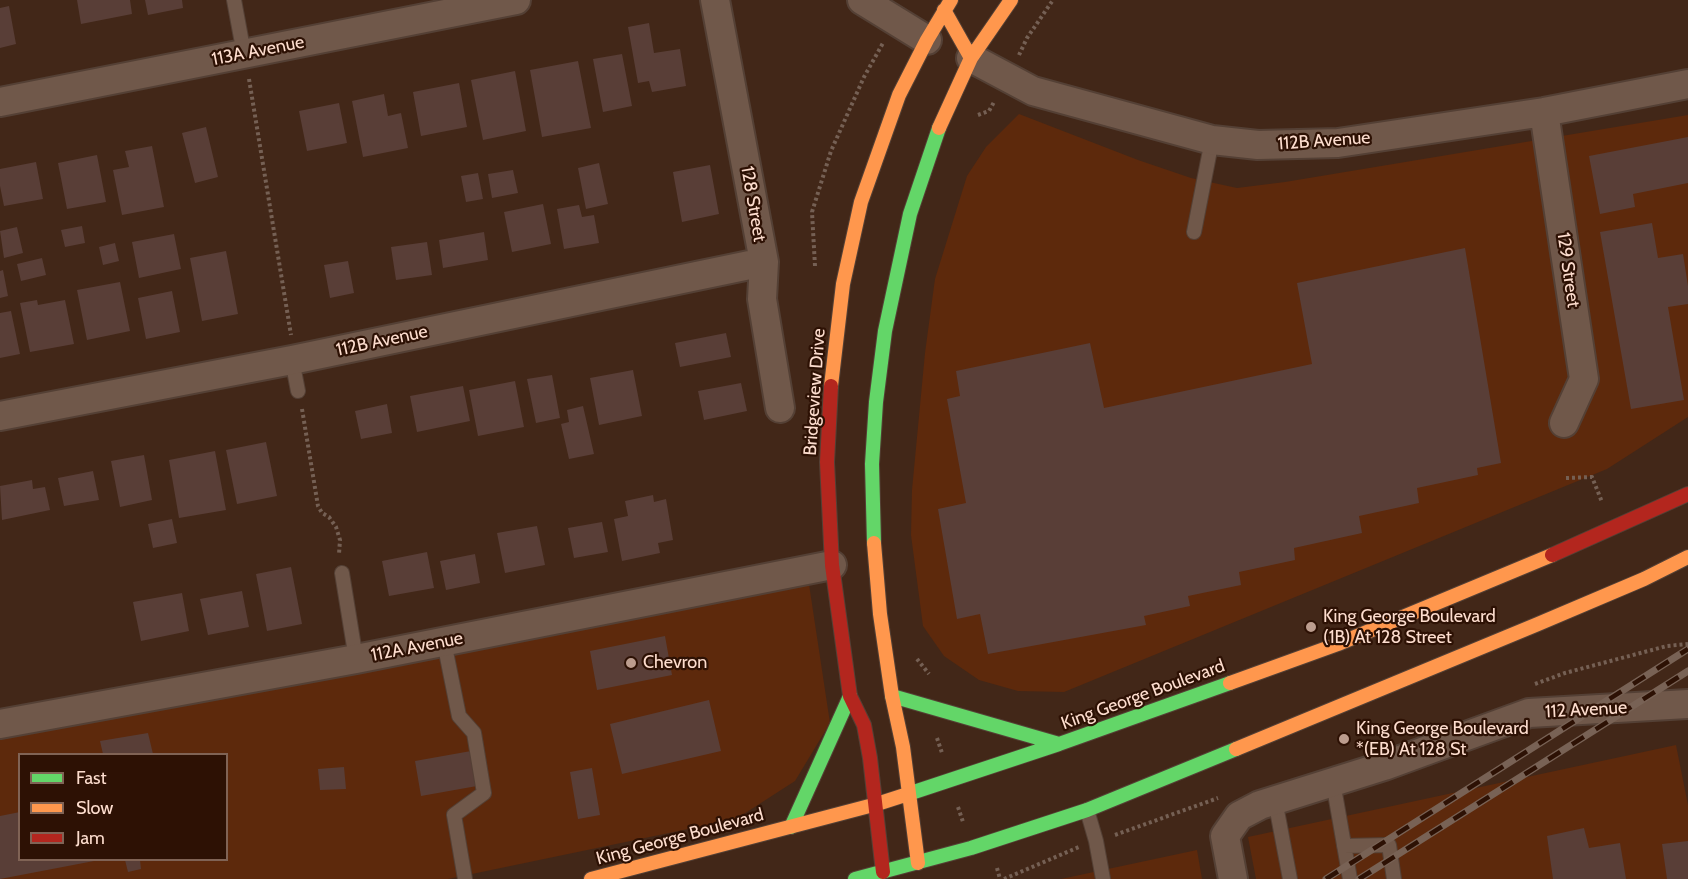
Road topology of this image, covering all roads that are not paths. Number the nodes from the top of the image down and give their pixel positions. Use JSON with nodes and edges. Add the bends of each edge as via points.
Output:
{"nodes":[{"id":1,"x":234,"y":0,"type":"edge"},
{"id":2,"x":516,"y":0,"type":"edge"},
{"id":3,"x":715,"y":0,"type":"edge"},
{"id":4,"x":862,"y":0,"type":"edge"},
{"id":5,"x":1011,"y":0,"type":"edge"},
{"id":6,"x":941,"y":3,"type":"edge"},
{"id":7,"x":931,"y":42,"type":"junction"},
{"id":8,"x":962,"y":54,"type":"junction"},
{"id":9,"x":246,"y":62,"type":"junction"},
{"id":10,"x":1688,"y":84,"type":"edge"},
{"id":11,"x":0,"y":102,"type":"edge"},
{"id":12,"x":1544,"y":112,"type":"junction"},
{"id":13,"x":1212,"y":140,"type":"junction"},
{"id":14,"x":1194,"y":232,"type":"dead end"},
{"id":15,"x":764,"y":262,"type":"junction"},
{"id":16,"x":292,"y":351,"type":"junction"},
{"id":17,"x":298,"y":391,"type":"road end"},
{"id":18,"x":780,"y":408,"type":"dead end"},
{"id":19,"x":0,"y":416,"type":"edge"},
{"id":20,"x":1564,"y":423,"type":"dead end"},
{"id":21,"x":1688,"y":494,"type":"edge"},
{"id":22,"x":1688,"y":557,"type":"edge"},
{"id":23,"x":832,"y":565,"type":"junction"},
{"id":24,"x":342,"y":573,"type":"road end"},
{"id":25,"x":1682,"y":577,"type":"dead end"},
{"id":26,"x":1644,"y":579,"type":"junction"},
{"id":27,"x":444,"y":642,"type":"junction"},
{"id":28,"x":356,"y":659,"type":"junction"},
{"id":29,"x":850,"y":696,"type":"junction"},
{"id":30,"x":892,"y":696,"type":"junction"},
{"id":31,"x":1688,"y":704,"type":"edge"},
{"id":32,"x":0,"y":724,"type":"edge"},
{"id":33,"x":1059,"y":744,"type":"junction"},
{"id":34,"x":1333,"y":782,"type":"junction"},
{"id":35,"x":909,"y":795,"type":"junction"},
{"id":36,"x":1275,"y":800,"type":"junction"},
{"id":37,"x":877,"y":804,"type":"junction"},
{"id":38,"x":1086,"y":810,"type":"junction"},
{"id":39,"x":791,"y":827,"type":"junction"},
{"id":40,"x":1344,"y":846,"type":"junction"},
{"id":41,"x":918,"y":863,"type":"junction"},
{"id":42,"x":884,"y":875,"type":"edge"},
{"id":43,"x":465,"y":879,"type":"edge"},
{"id":44,"x":591,"y":879,"type":"edge"},
{"id":45,"x":855,"y":879,"type":"edge"},
{"id":46,"x":921,"y":879,"type":"edge"},
{"id":47,"x":1103,"y":879,"type":"edge"},
{"id":48,"x":1233,"y":879,"type":"edge"},
{"id":49,"x":1290,"y":879,"type":"edge"},
{"id":50,"x":1350,"y":879,"type":"edge"},
{"id":51,"x":1395,"y":879,"type":"edge"}],
"edges":[{"from":1,"to":9,"type":"lane"},
{"from":2,"to":9,"type":"street","name":"113A Avenue"},
{"from":3,"to":15,"type":"street","name":"128 Street"},
{"from":4,"to":7,"type":"street"},
{"from":5,"to":8,"type":"main road"},
{"from":6,"to":7,"type":"main road","name":"Bridgeview Drive"},
{"from":6,"to":8,"type":"main road"},
{"from":7,"to":23,"type":"main road","name":"Bridgeview Drive","via":[[899,94],[861,202],[843,284],[829,399],[827,462]]},
{"from":8,"to":13,"type":"street","name":"112B Avenue","via":[[1033,91]]},
{"from":8,"to":30,"type":"main road","via":[[910,214],[885,331],[876,402],[872,464],[875,560]]},
{"from":9,"to":11,"type":"street","name":"113A Avenue"},
{"from":10,"to":12,"type":"street","name":"112B Avenue"},
{"from":12,"to":13,"type":"street","name":"112B Avenue","via":[[1338,143],[1258,146]]},
{"from":12,"to":20,"type":"street","name":"129 Street","via":[[1584,380]]},
{"from":13,"to":14,"type":"lane"},
{"from":15,"to":16,"type":"street","name":"112B Avenue"},
{"from":15,"to":18,"type":"street","name":"128 Street","via":[[762,299]]},
{"from":16,"to":17,"type":"lane"},
{"from":16,"to":19,"type":"street","name":"112B Avenue"},
{"from":21,"to":33,"type":"main road","name":"King George Boulevard","via":[[1338,644]]},
{"from":22,"to":26,"type":"main road"},
{"from":23,"to":27,"type":"street","name":"112A Avenue"},
{"from":23,"to":29,"type":"main road","name":"Bridgeview Drive"},
{"from":24,"to":28,"type":"lane"},
{"from":25,"to":26,"type":"main road"},
{"from":26,"to":38,"type":"main road"},
{"from":27,"to":28,"type":"street","name":"112A Avenue"},
{"from":27,"to":43,"type":"lane","via":[[459,716],[474,732],[484,793],[454,815]]},
{"from":28,"to":32,"type":"street","name":"112A Avenue"},
{"from":29,"to":37,"type":"main road","name":"Bridgeview Drive","via":[[864,725]]},
{"from":29,"to":39,"type":"main road"},
{"from":30,"to":33,"type":"main road"},
{"from":30,"to":35,"type":"main road"},
{"from":31,"to":34,"type":"street","name":"112 Avenue","via":[[1529,713]]},
{"from":33,"to":35,"type":"main road","name":"King George Boulevard"},
{"from":34,"to":36,"type":"street","name":"112 Avenue"},
{"from":34,"to":40,"type":"lane"},
{"from":35,"to":37,"type":"main road","name":"King George Boulevard"},
{"from":35,"to":41,"type":"main road"},
{"from":36,"to":48,"type":"street","name":"112 Avenue","via":[[1239,816],[1225,836]]},
{"from":36,"to":49,"type":"lane"},
{"from":37,"to":39,"type":"main road","name":"King George Boulevard"},
{"from":37,"to":42,"type":"main road"},
{"from":38,"to":41,"type":"main road"},
{"from":38,"to":47,"type":"lane"},
{"from":39,"to":44,"type":"main road","name":"King George Boulevard"},
{"from":40,"to":50,"type":"lane"},
{"from":40,"to":51,"type":"lane","via":[[1389,846]]},
{"from":41,"to":42,"type":"main road"},
{"from":41,"to":46,"type":"main road"},
{"from":42,"to":45,"type":"main road"}]}
